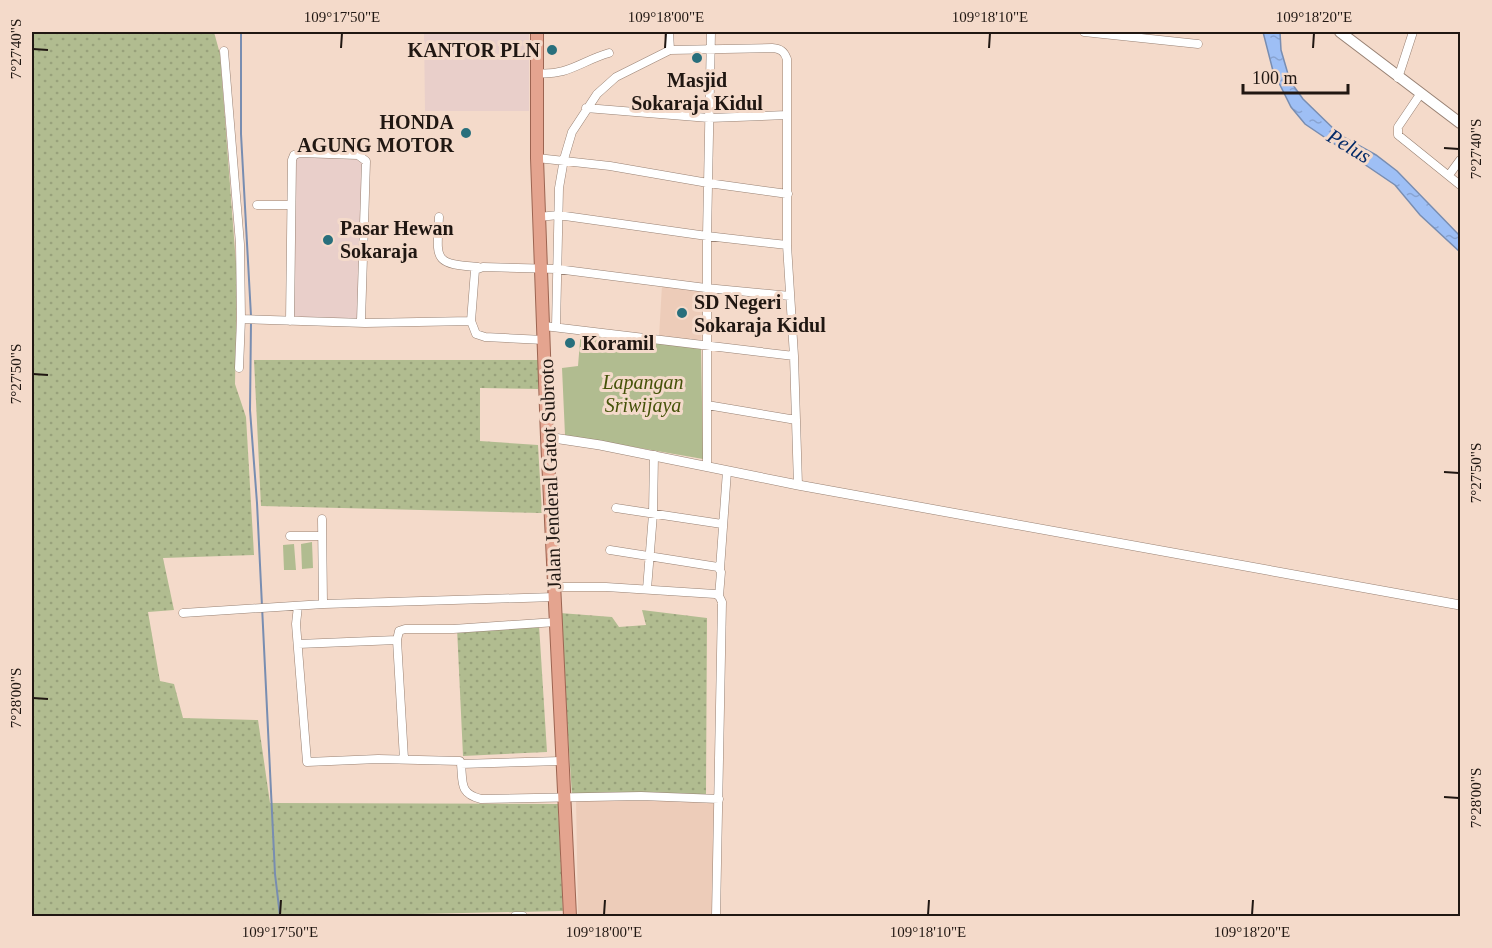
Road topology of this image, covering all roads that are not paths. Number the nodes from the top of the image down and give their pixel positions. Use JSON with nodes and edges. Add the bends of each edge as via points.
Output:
{"nodes":[{"id":1,"x":537,"y":32,"type":"edge"},
{"id":2,"x":669,"y":32,"type":"edge"},
{"id":3,"x":711,"y":32,"type":"edge"},
{"id":4,"x":1084,"y":32,"type":"edge"},
{"id":5,"x":1340,"y":32,"type":"edge"},
{"id":6,"x":1413,"y":32,"type":"edge"},
{"id":7,"x":1198,"y":44,"type":"dead end"},
{"id":8,"x":710,"y":49,"type":"junction"},
{"id":9,"x":670,"y":50,"type":"junction"},
{"id":10,"x":224,"y":51,"type":"dead end"},
{"id":11,"x":609,"y":53,"type":"dead end"},
{"id":12,"x":537,"y":73,"type":"junction"},
{"id":13,"x":1398,"y":78,"type":"junction"},
{"id":14,"x":1420,"y":93,"type":"junction"},
{"id":15,"x":586,"y":108,"type":"junction"},
{"id":16,"x":787,"y":115,"type":"junction"},
{"id":17,"x":709,"y":118,"type":"junction"},
{"id":18,"x":1461,"y":123,"type":"edge"},
{"id":19,"x":537,"y":158,"type":"junction"},
{"id":20,"x":564,"y":159,"type":"junction"},
{"id":21,"x":1461,"y":159,"type":"edge"},
{"id":22,"x":1449,"y":176,"type":"junction"},
{"id":23,"x":708,"y":183,"type":"junction"},
{"id":24,"x":1461,"y":185,"type":"edge"},
{"id":25,"x":788,"y":194,"type":"junction"},
{"id":26,"x":257,"y":205,"type":"dead end"},
{"id":27,"x":291,"y":205,"type":"junction"},
{"id":28,"x":558,"y":215,"type":"junction"},
{"id":29,"x":439,"y":217,"type":"dead end"},
{"id":30,"x":539,"y":217,"type":"junction"},
{"id":31,"x":707,"y":236,"type":"junction"},
{"id":32,"x":787,"y":245,"type":"junction"},
{"id":33,"x":478,"y":267,"type":"junction"},
{"id":34,"x":542,"y":269,"type":"junction"},
{"id":35,"x":557,"y":269,"type":"junction"},
{"id":36,"x":706,"y":288,"type":"junction"},
{"id":37,"x":790,"y":296,"type":"junction"},
{"id":38,"x":244,"y":319,"type":"junction"},
{"id":39,"x":290,"y":321,"type":"junction"},
{"id":40,"x":361,"y":321,"type":"junction"},
{"id":41,"x":471,"y":321,"type":"junction"},
{"id":42,"x":550,"y":326,"type":"junction"},
{"id":43,"x":544,"y":340,"type":"junction"},
{"id":44,"x":706,"y":345,"type":"junction"},
{"id":45,"x":794,"y":356,"type":"junction"},
{"id":46,"x":238,"y":369,"type":"dead end"},
{"id":47,"x":707,"y":405,"type":"junction"},
{"id":48,"x":796,"y":420,"type":"junction"},
{"id":49,"x":547,"y":437,"type":"junction"},
{"id":50,"x":654,"y":455,"type":"junction"},
{"id":51,"x":707,"y":466,"type":"junction"},
{"id":52,"x":727,"y":471,"type":"junction"},
{"id":53,"x":798,"y":485,"type":"junction"},
{"id":54,"x":616,"y":508,"type":"dead end"},
{"id":55,"x":653,"y":514,"type":"junction"},
{"id":56,"x":322,"y":519,"type":"dead end"},
{"id":57,"x":722,"y":524,"type":"junction"},
{"id":58,"x":290,"y":536,"type":"dead end"},
{"id":59,"x":322,"y":536,"type":"junction"},
{"id":60,"x":610,"y":550,"type":"dead end"},
{"id":61,"x":650,"y":556,"type":"junction"},
{"id":62,"x":720,"y":569,"type":"junction"},
{"id":63,"x":647,"y":589,"type":"junction"},
{"id":64,"x":554,"y":592,"type":"junction"},
{"id":65,"x":719,"y":596,"type":"junction"},
{"id":66,"x":323,"y":604,"type":"junction"},
{"id":67,"x":1461,"y":605,"type":"edge"},
{"id":68,"x":298,"y":606,"type":"junction"},
{"id":69,"x":183,"y":612,"type":"dead end"},
{"id":70,"x":556,"y":622,"type":"junction"},
{"id":71,"x":397,"y":640,"type":"junction"},
{"id":72,"x":298,"y":644,"type":"junction"},
{"id":73,"x":404,"y":759,"type":"junction"},
{"id":74,"x":561,"y":761,"type":"junction"},
{"id":75,"x":461,"y":764,"type":"junction"},
{"id":76,"x":563,"y":799,"type":"junction"},
{"id":77,"x":719,"y":799,"type":"junction"},
{"id":78,"x":515,"y":916,"type":"edge"},
{"id":79,"x":524,"y":916,"type":"edge"},
{"id":80,"x":570,"y":916,"type":"edge"},
{"id":81,"x":716,"y":916,"type":"edge"}],
"edges":[{"from":1,"to":12,"type":"highway","name":"Jalan Jenderal Gatot Subroto"},
{"from":2,"to":9,"type":"street"},
{"from":3,"to":8,"type":"street"},
{"from":4,"to":7,"type":"street"},
{"from":5,"to":13,"type":"main road"},
{"from":6,"to":13,"type":"street"},
{"from":8,"to":9,"type":"street"},
{"from":8,"to":16,"type":"street","via":[[772,48],[785,53]]},
{"from":8,"to":17,"type":"street"},
{"from":9,"to":15,"type":"street","via":[[615,77]]},
{"from":10,"to":38,"type":"street"},
{"from":11,"to":12,"type":"street","via":[[562,73]]},
{"from":12,"to":19,"type":"highway","name":"Jalan Jenderal Gatot Subroto"},
{"from":13,"to":14,"type":"main road"},
{"from":14,"to":18,"type":"main road"},
{"from":14,"to":22,"type":"street","via":[[1398,127],[1398,135]]},
{"from":15,"to":17,"type":"street"},
{"from":15,"to":20,"type":"street","via":[[572,132]]},
{"from":16,"to":17,"type":"street"},
{"from":16,"to":25,"type":"street"},
{"from":17,"to":23,"type":"street"},
{"from":19,"to":20,"type":"street"},
{"from":19,"to":30,"type":"highway","name":"Jalan Jenderal Gatot Subroto"},
{"from":20,"to":23,"type":"street"},
{"from":20,"to":28,"type":"street"},
{"from":21,"to":22,"type":"street"},
{"from":22,"to":24,"type":"street"},
{"from":23,"to":25,"type":"street"},
{"from":23,"to":31,"type":"street"},
{"from":25,"to":32,"type":"street"},
{"from":26,"to":27,"type":"street"},
{"from":27,"to":39,"type":"street"},
{"from":27,"to":40,"type":"street","via":[[294,155],[358,155],[366,161]]},
{"from":28,"to":30,"type":"street"},
{"from":28,"to":31,"type":"street"},
{"from":28,"to":35,"type":"street"},
{"from":29,"to":33,"type":"street","via":[[437,252],[441,259],[456,266]]},
{"from":30,"to":34,"type":"highway","name":"Jalan Jenderal Gatot Subroto"},
{"from":31,"to":32,"type":"street"},
{"from":31,"to":36,"type":"street"},
{"from":32,"to":37,"type":"street"},
{"from":33,"to":34,"type":"street"},
{"from":33,"to":41,"type":"street"},
{"from":34,"to":35,"type":"street"},
{"from":34,"to":42,"type":"highway","name":"Jalan Jenderal Gatot Subroto"},
{"from":35,"to":36,"type":"street"},
{"from":35,"to":42,"type":"street"},
{"from":36,"to":37,"type":"street"},
{"from":36,"to":44,"type":"street"},
{"from":37,"to":45,"type":"street"},
{"from":38,"to":39,"type":"street"},
{"from":38,"to":46,"type":"street"},
{"from":39,"to":40,"type":"street"},
{"from":40,"to":41,"type":"street"},
{"from":41,"to":43,"type":"street","via":[[479,336]]},
{"from":42,"to":43,"type":"highway","name":"Jalan Jenderal Gatot Subroto"},
{"from":42,"to":44,"type":"street"},
{"from":43,"to":49,"type":"highway","name":"Jalan Jenderal Gatot Subroto"},
{"from":44,"to":45,"type":"street"},
{"from":44,"to":47,"type":"street"},
{"from":45,"to":48,"type":"street"},
{"from":47,"to":48,"type":"street"},
{"from":47,"to":51,"type":"street"},
{"from":48,"to":53,"type":"street"},
{"from":49,"to":50,"type":"street"},
{"from":49,"to":64,"type":"highway","name":"Jalan Jenderal Gatot Subroto"},
{"from":50,"to":51,"type":"street"},
{"from":50,"to":55,"type":"street"},
{"from":51,"to":52,"type":"street"},
{"from":52,"to":53,"type":"street"},
{"from":52,"to":57,"type":"street"},
{"from":53,"to":67,"type":"street"},
{"from":54,"to":55,"type":"street"},
{"from":55,"to":57,"type":"street"},
{"from":55,"to":61,"type":"street"},
{"from":56,"to":59,"type":"street"},
{"from":57,"to":62,"type":"street"},
{"from":58,"to":59,"type":"street"},
{"from":59,"to":66,"type":"street"},
{"from":60,"to":61,"type":"street"},
{"from":61,"to":62,"type":"street"},
{"from":61,"to":63,"type":"street"},
{"from":62,"to":65,"type":"street"},
{"from":63,"to":64,"type":"street"},
{"from":63,"to":65,"type":"street"},
{"from":64,"to":66,"type":"street"},
{"from":64,"to":70,"type":"highway","name":"Jalan Jenderal Gatot Subroto"},
{"from":65,"to":77,"type":"street"},
{"from":66,"to":68,"type":"street"},
{"from":68,"to":69,"type":"street"},
{"from":68,"to":72,"type":"street"},
{"from":70,"to":71,"type":"street","via":[[405,629],[399,631]]},
{"from":70,"to":74,"type":"highway","name":"Jalan Jenderal Gatot Subroto"},
{"from":71,"to":72,"type":"street"},
{"from":71,"to":73,"type":"street"},
{"from":72,"to":73,"type":"street","via":[[307,762]]},
{"from":73,"to":75,"type":"street"},
{"from":74,"to":75,"type":"street"},
{"from":74,"to":76,"type":"highway","name":"Jalan Jenderal Gatot Subroto"},
{"from":75,"to":76,"type":"street","via":[[464,789],[471,797]]},
{"from":76,"to":77,"type":"street"},
{"from":76,"to":80,"type":"highway","name":"Jalan Jenderal Gatot Subroto"},
{"from":77,"to":81,"type":"street"},
{"from":78,"to":79,"type":"street"}]}
